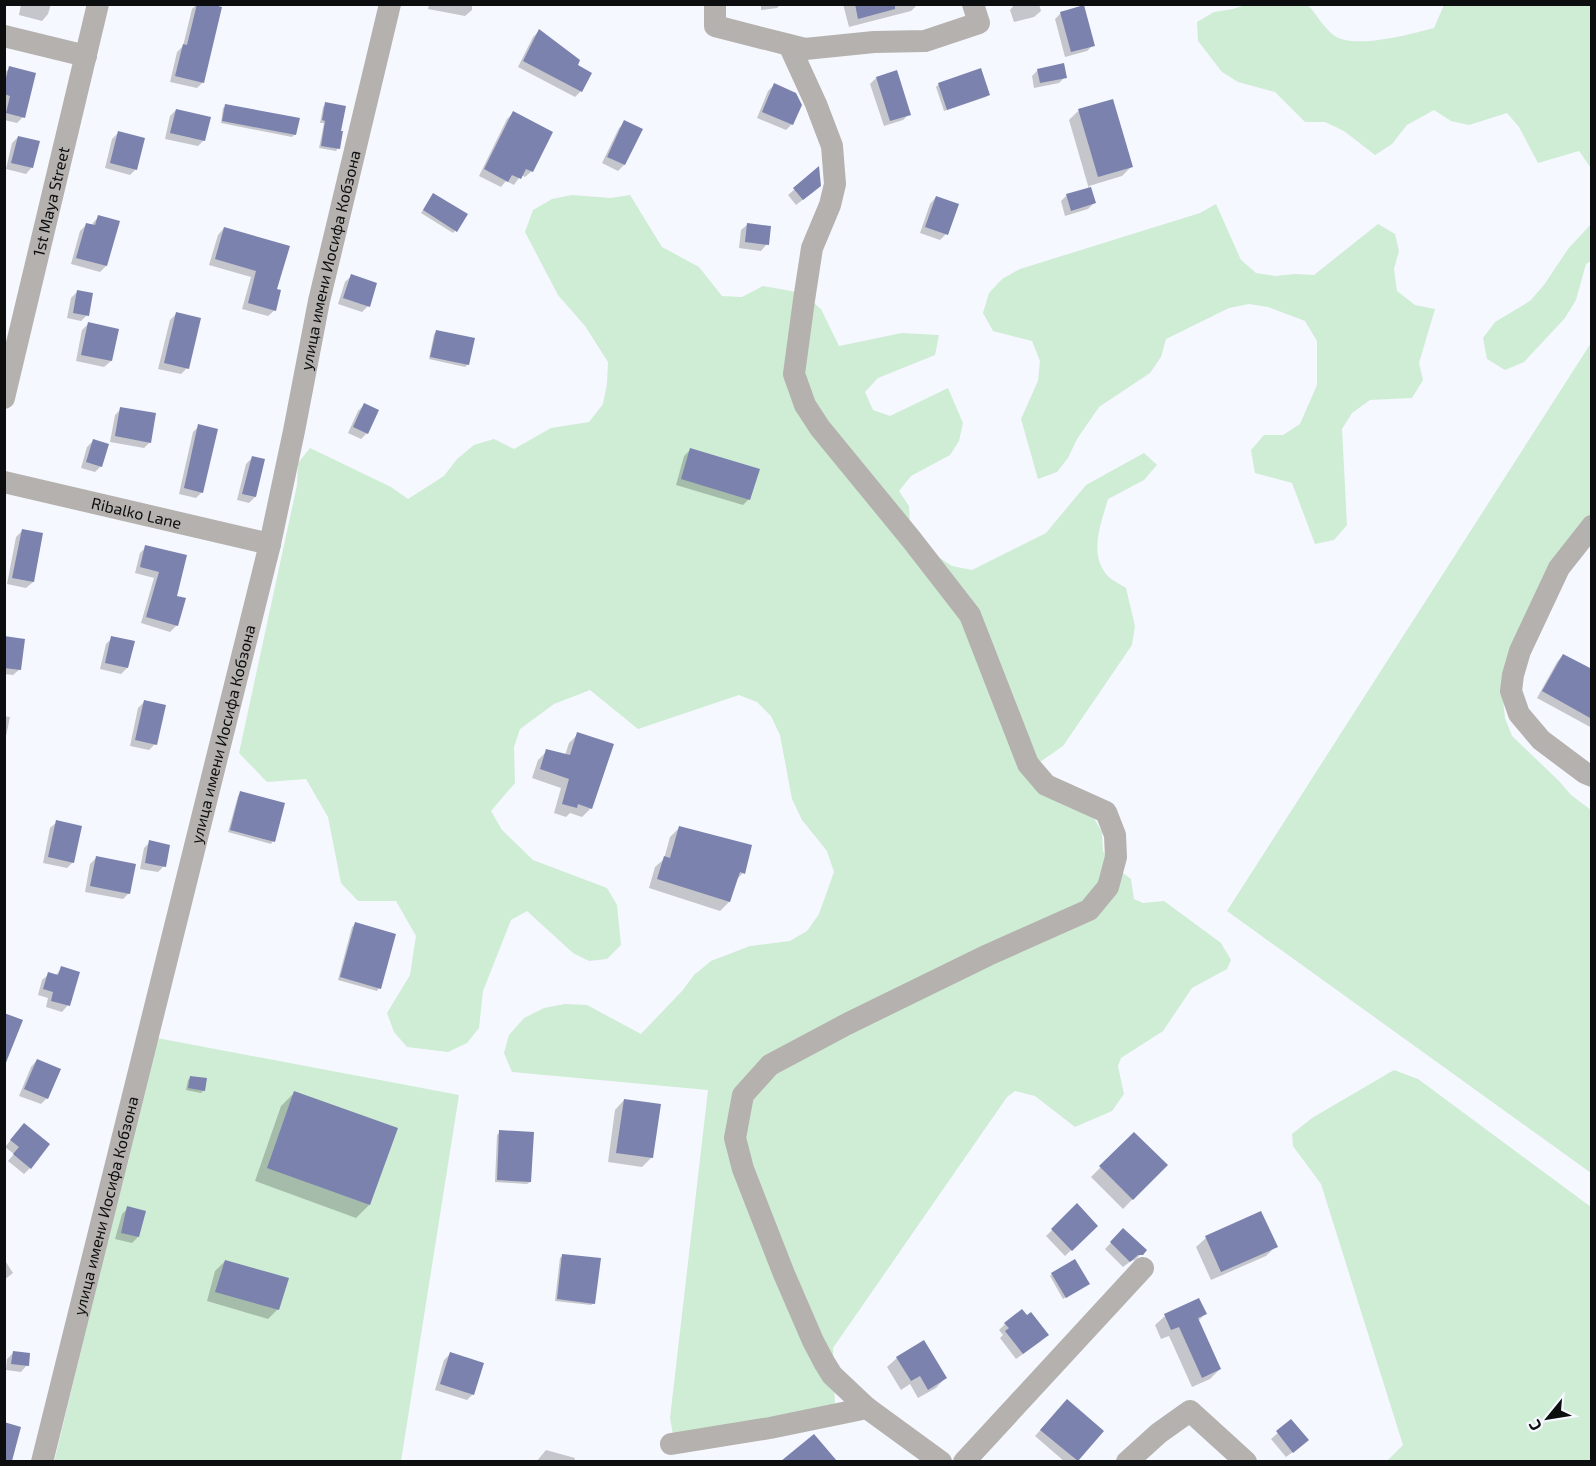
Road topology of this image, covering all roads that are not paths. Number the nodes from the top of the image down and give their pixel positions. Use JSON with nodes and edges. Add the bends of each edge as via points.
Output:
{"nodes":[{"id":1,"x":98,"y":4,"type":"edge"},
{"id":2,"x":390,"y":4,"type":"edge"},
{"id":3,"x":715,"y":4,"type":"edge"},
{"id":4,"x":974,"y":4,"type":"edge"},
{"id":5,"x":4,"y":36,"type":"edge"},
{"id":6,"x":789,"y":45,"type":"junction"},
{"id":7,"x":86,"y":56,"type":"junction"},
{"id":8,"x":4,"y":398,"type":"edge"},
{"id":9,"x":4,"y":482,"type":"edge"},
{"id":10,"x":1592,"y":526,"type":"edge"},
{"id":11,"x":270,"y":544,"type":"junction"},
{"id":12,"x":1592,"y":776,"type":"edge"},
{"id":13,"x":1143,"y":1268,"type":"dead end"},
{"id":14,"x":867,"y":1408,"type":"junction"},
{"id":15,"x":671,"y":1444,"type":"dead end"},
{"id":16,"x":42,"y":1461,"type":"edge"},
{"id":17,"x":941,"y":1461,"type":"edge"},
{"id":18,"x":964,"y":1461,"type":"edge"},
{"id":19,"x":1128,"y":1461,"type":"edge"},
{"id":20,"x":1246,"y":1461,"type":"edge"}],
"edges":[{"from":1,"to":7,"type":"street","name":"1st Maya Street"},
{"from":2,"to":11,"type":"street","name":"улица имени Иосифа Кобзона","via":[[319,301]]},
{"from":3,"to":6,"type":"street","via":[[715,26]]},
{"from":4,"to":6,"type":"street","via":[[979,23],[925,40],[805,49]]},
{"from":5,"to":7,"type":"street"},
{"from":6,"to":14,"type":"street","via":[[832,146],[835,184],[812,248],[804,300],[795,374],[805,405],[970,615],[1028,764],[1046,785],[1106,812],[1115,835],[1116,857],[1108,887],[1089,910],[988,955],[770,1065],[743,1095],[735,1138],[784,1274],[824,1362]]},
{"from":7,"to":8,"type":"street","name":"1st Maya Street"},
{"from":9,"to":11,"type":"street","name":"Ribalko Lane"},
{"from":10,"to":12,"type":"street","via":[[1559,568],[1520,651],[1511,691],[1519,714],[1541,740]]},
{"from":11,"to":16,"type":"street","name":"улица имени Иосифа Кобзона"},
{"from":13,"to":18,"type":"street"},
{"from":14,"to":15,"type":"street"},
{"from":14,"to":17,"type":"street"},
{"from":19,"to":20,"type":"street","via":[[1190,1411]]}]}
